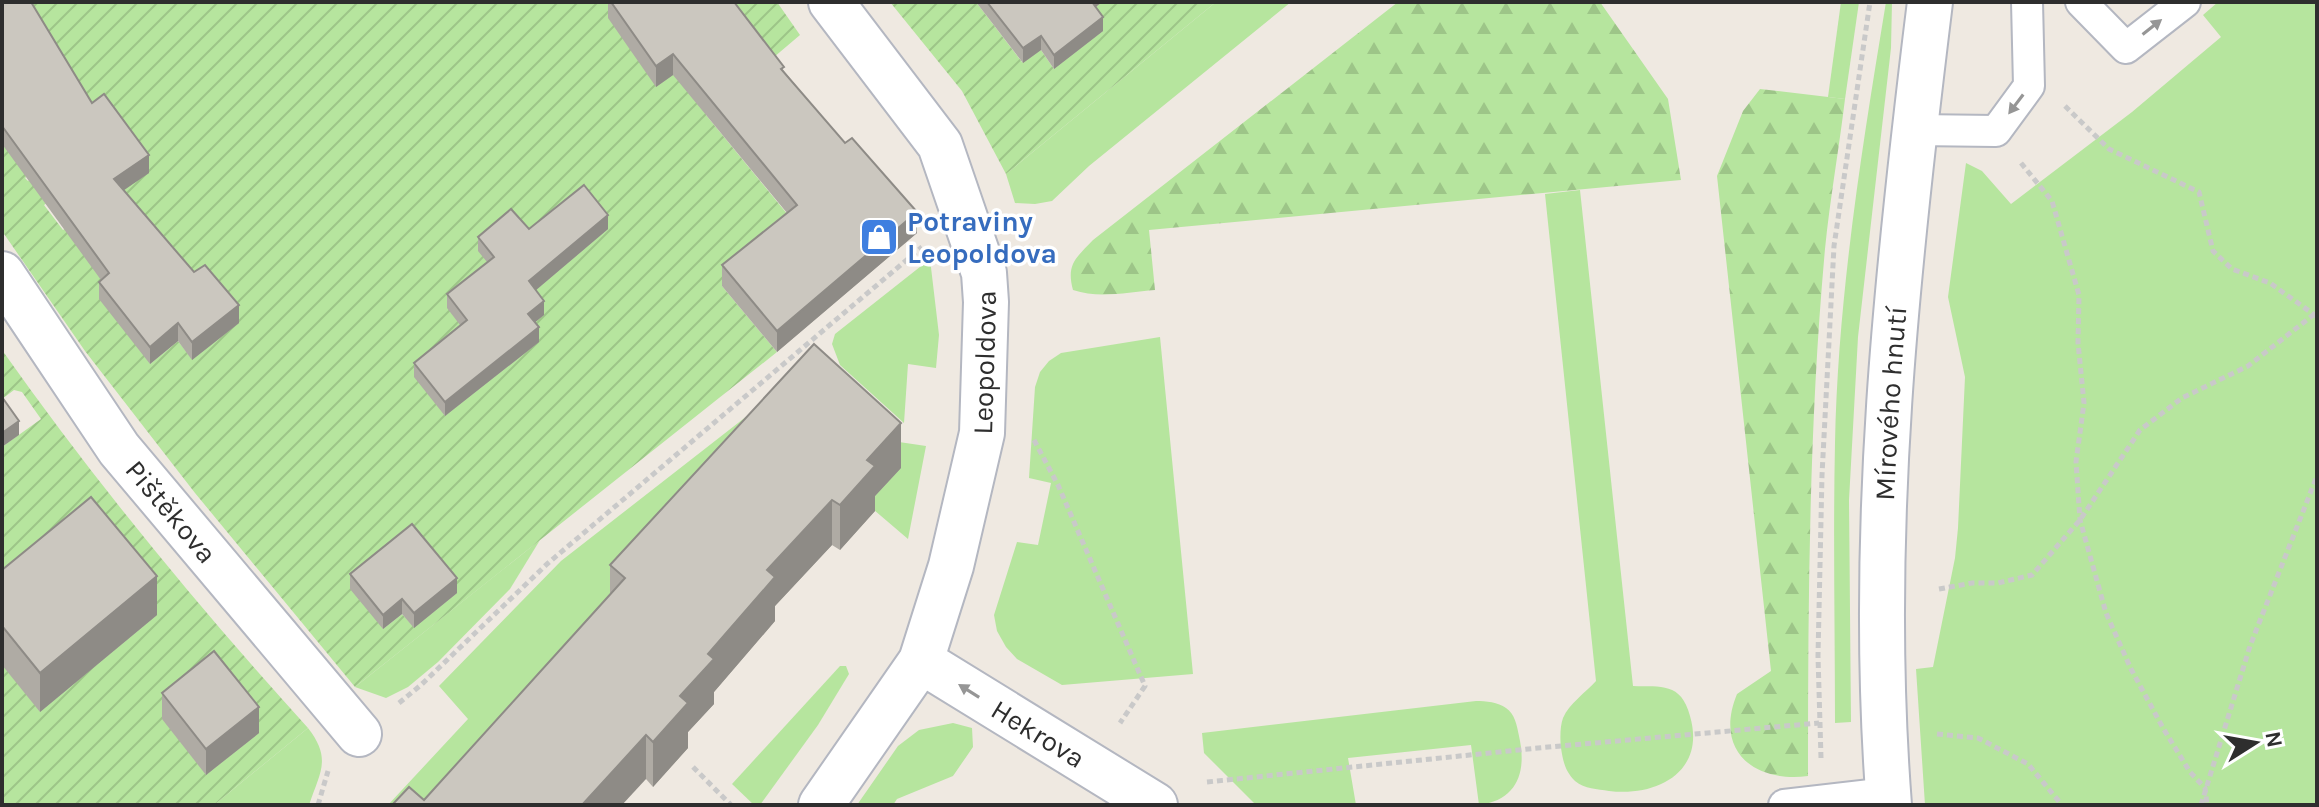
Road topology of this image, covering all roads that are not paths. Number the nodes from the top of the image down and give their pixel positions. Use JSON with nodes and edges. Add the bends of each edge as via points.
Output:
{"nodes":[{"id":1,"x":831,"y":2,"type":"edge"},
{"id":2,"x":1930,"y":2,"type":"edge"},
{"id":3,"x":2027,"y":2,"type":"edge"},
{"id":4,"x":2081,"y":2,"type":"edge"},
{"id":5,"x":2185,"y":2,"type":"edge"},
{"id":6,"x":1915,"y":130,"type":"junction"},
{"id":7,"x":2,"y":274,"type":"edge"},
{"id":8,"x":921,"y":661,"type":"junction"},
{"id":9,"x":359,"y":734,"type":"road end"},
{"id":10,"x":1888,"y":799,"type":"edge"},
{"id":11,"x":821,"y":805,"type":"edge"},
{"id":12,"x":1155,"y":805,"type":"edge"},
{"id":13,"x":1784,"y":805,"type":"edge"}],
"edges":[{"from":1,"to":8,"type":"street","name":"Leopoldova","via":[[940,145],[984,273],[982,433],[951,566]]},
{"from":2,"to":6,"type":"street","name":"Mírového hnutí"},
{"from":3,"to":6,"type":"lane","one_way":true,"via":[[2029,86],[1996,131]]},
{"from":4,"to":5,"type":"lane","one_way":true,"via":[[2126,48]]},
{"from":6,"to":10,"type":"street","name":"Mírového hnutí","via":[[1882,502]]},
{"from":7,"to":9,"type":"street","name":"Pištěkova","via":[[119,449]]},
{"from":8,"to":11,"type":"street","name":"Leopoldova"},
{"from":12,"to":8,"type":"street","name":"Hekrova","one_way":true},
{"from":10,"to":13,"type":"lane"}]}
